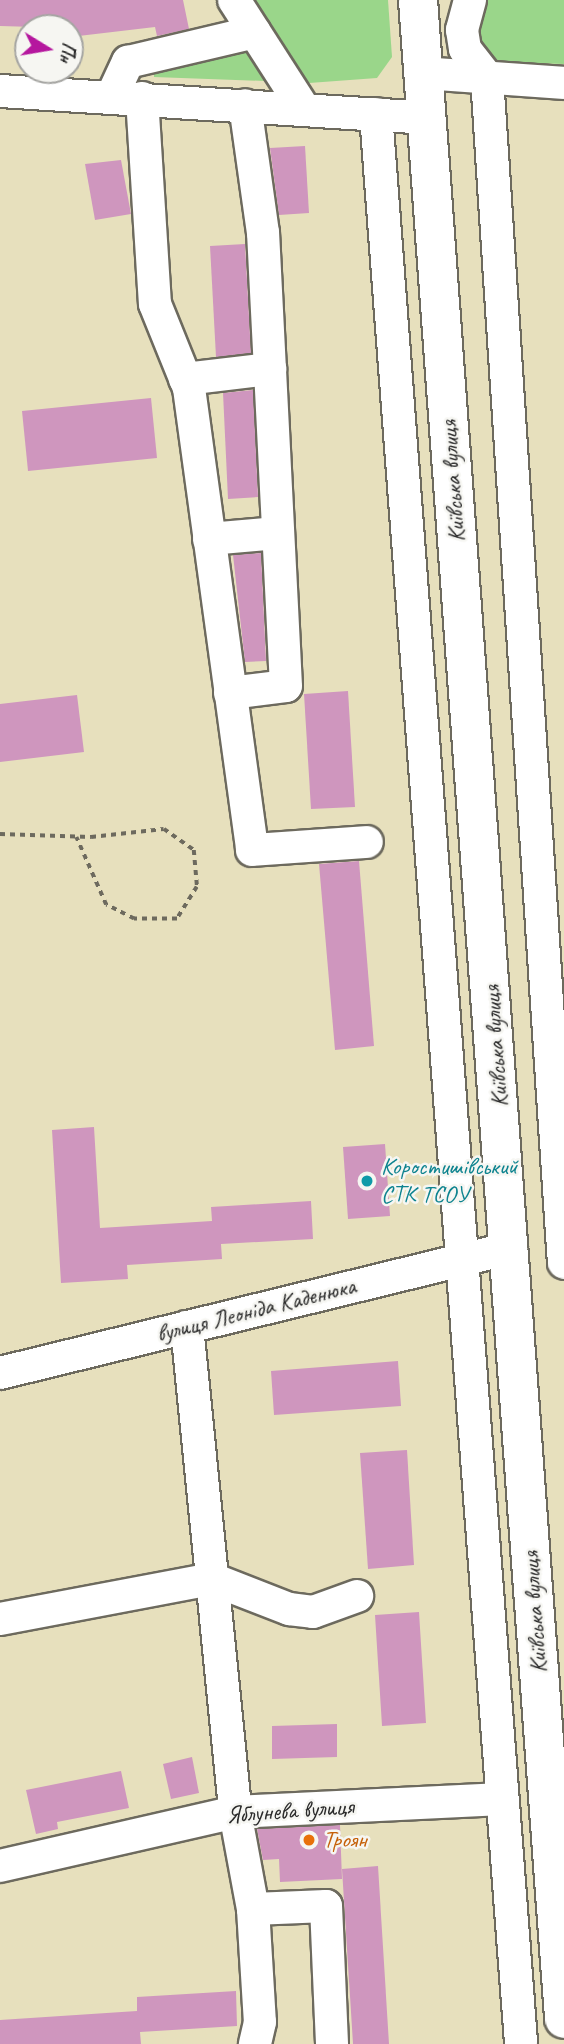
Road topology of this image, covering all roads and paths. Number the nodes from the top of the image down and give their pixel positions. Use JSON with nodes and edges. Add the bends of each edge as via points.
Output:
{"nodes":[{"id":1,"x":234,"y":0,"type":"edge"},
{"id":2,"x":418,"y":0,"type":"edge"},
{"id":3,"x":470,"y":0,"type":"edge"},
{"id":4,"x":255,"y":32,"type":"junction"},
{"id":5,"x":422,"y":73,"type":"junction"},
{"id":6,"x":487,"y":78,"type":"junction"},
{"id":7,"x":564,"y":83,"type":"edge"},
{"id":8,"x":0,"y":91,"type":"edge"},
{"id":9,"x":127,"y":97,"type":"junction"},
{"id":10,"x":245,"y":106,"type":"junction"},
{"id":11,"x":304,"y":110,"type":"junction"},
{"id":12,"x":376,"y":114,"type":"junction"},
{"id":13,"x":425,"y":118,"type":"junction"},
{"id":14,"x":270,"y":369,"type":"junction"},
{"id":15,"x":185,"y":379,"type":"junction"},
{"id":16,"x":278,"y":533,"type":"junction"},
{"id":17,"x":209,"y":539,"type":"junction"},
{"id":18,"x":230,"y":693,"type":"junction"},
{"id":19,"x":0,"y":834,"type":"edge"},
{"id":20,"x":76,"y":837,"type":"junction"},
{"id":21,"x":367,"y":842,"type":"dead end"},
{"id":22,"x":511,"y":1248,"type":"junction"},
{"id":23,"x":461,"y":1260,"type":"junction"},
{"id":24,"x":564,"y":1264,"type":"edge"},
{"id":25,"x":187,"y":1327,"type":"junction"},
{"id":26,"x":0,"y":1373,"type":"edge"},
{"id":27,"x":212,"y":1578,"type":"junction"},
{"id":28,"x":357,"y":1596,"type":"dead end"},
{"id":29,"x":1,"y":1619,"type":"edge"},
{"id":30,"x":502,"y":1799,"type":"junction"},
{"id":31,"x":235,"y":1812,"type":"junction"},
{"id":32,"x":0,"y":1866,"type":"edge"},
{"id":33,"x":253,"y":1909,"type":"junction"},
{"id":34,"x":564,"y":2019,"type":"edge"},
{"id":35,"x":255,"y":2044,"type":"edge"},
{"id":36,"x":332,"y":2044,"type":"edge"},
{"id":37,"x":521,"y":2044,"type":"edge"}],
"edges":[{"from":1,"to":4,"type":"street"},
{"from":2,"to":5,"type":"main road","name":"Київська вулиця"},
{"from":3,"to":6,"type":"street","via":[[462,30],[465,48]]},
{"from":4,"to":9,"type":"street","via":[[128,62]]},
{"from":4,"to":11,"type":"street"},
{"from":5,"to":6,"type":"street"},
{"from":5,"to":13,"type":"main road","name":"Київська вулиця"},
{"from":6,"to":7,"type":"street"},
{"from":6,"to":24,"type":"street"},
{"from":8,"to":9,"type":"street"},
{"from":9,"to":10,"type":"street"},
{"from":9,"to":15,"type":"street","via":[[155,304]]},
{"from":10,"to":11,"type":"street"},
{"from":10,"to":14,"type":"street","via":[[263,233]]},
{"from":11,"to":12,"type":"street"},
{"from":12,"to":13,"type":"street"},
{"from":12,"to":23,"type":"street"},
{"from":13,"to":22,"type":"main road","name":"Київська вулиця"},
{"from":14,"to":15,"type":"street"},
{"from":14,"to":16,"type":"street"},
{"from":15,"to":17,"type":"street"},
{"from":16,"to":17,"type":"street"},
{"from":16,"to":18,"type":"street","via":[[286,687]]},
{"from":17,"to":18,"type":"street"},
{"from":18,"to":21,"type":"street","via":[[252,850]]},
{"from":19,"to":20,"type":"path"},
{"from":20,"to":20,"type":"path","via":[[164,830],[194,850],[197,887],[177,919],[134,919],[106,905]]},
{"from":22,"to":23,"type":"street","name":"вулиця Леоніда Каденюка"},
{"from":22,"to":34,"type":"main road","name":"Київська вулиця"},
{"from":23,"to":25,"type":"street","name":"вулиця Леоніда Каденюка"},
{"from":23,"to":30,"type":"street"},
{"from":25,"to":26,"type":"street","name":"вулиця Леоніда Каденюка"},
{"from":25,"to":27,"type":"street"},
{"from":27,"to":28,"type":"street","via":[[289,1609],[313,1612]]},
{"from":27,"to":29,"type":"street"},
{"from":27,"to":31,"type":"street"},
{"from":30,"to":31,"type":"street","name":"Яблунева вулиця"},
{"from":30,"to":37,"type":"street"},
{"from":31,"to":32,"type":"street","name":"Яблунева вулиця"},
{"from":31,"to":33,"type":"street"},
{"from":33,"to":35,"type":"street","via":[[260,2022]]},
{"from":33,"to":36,"type":"street","via":[[326,1906]]}]}
